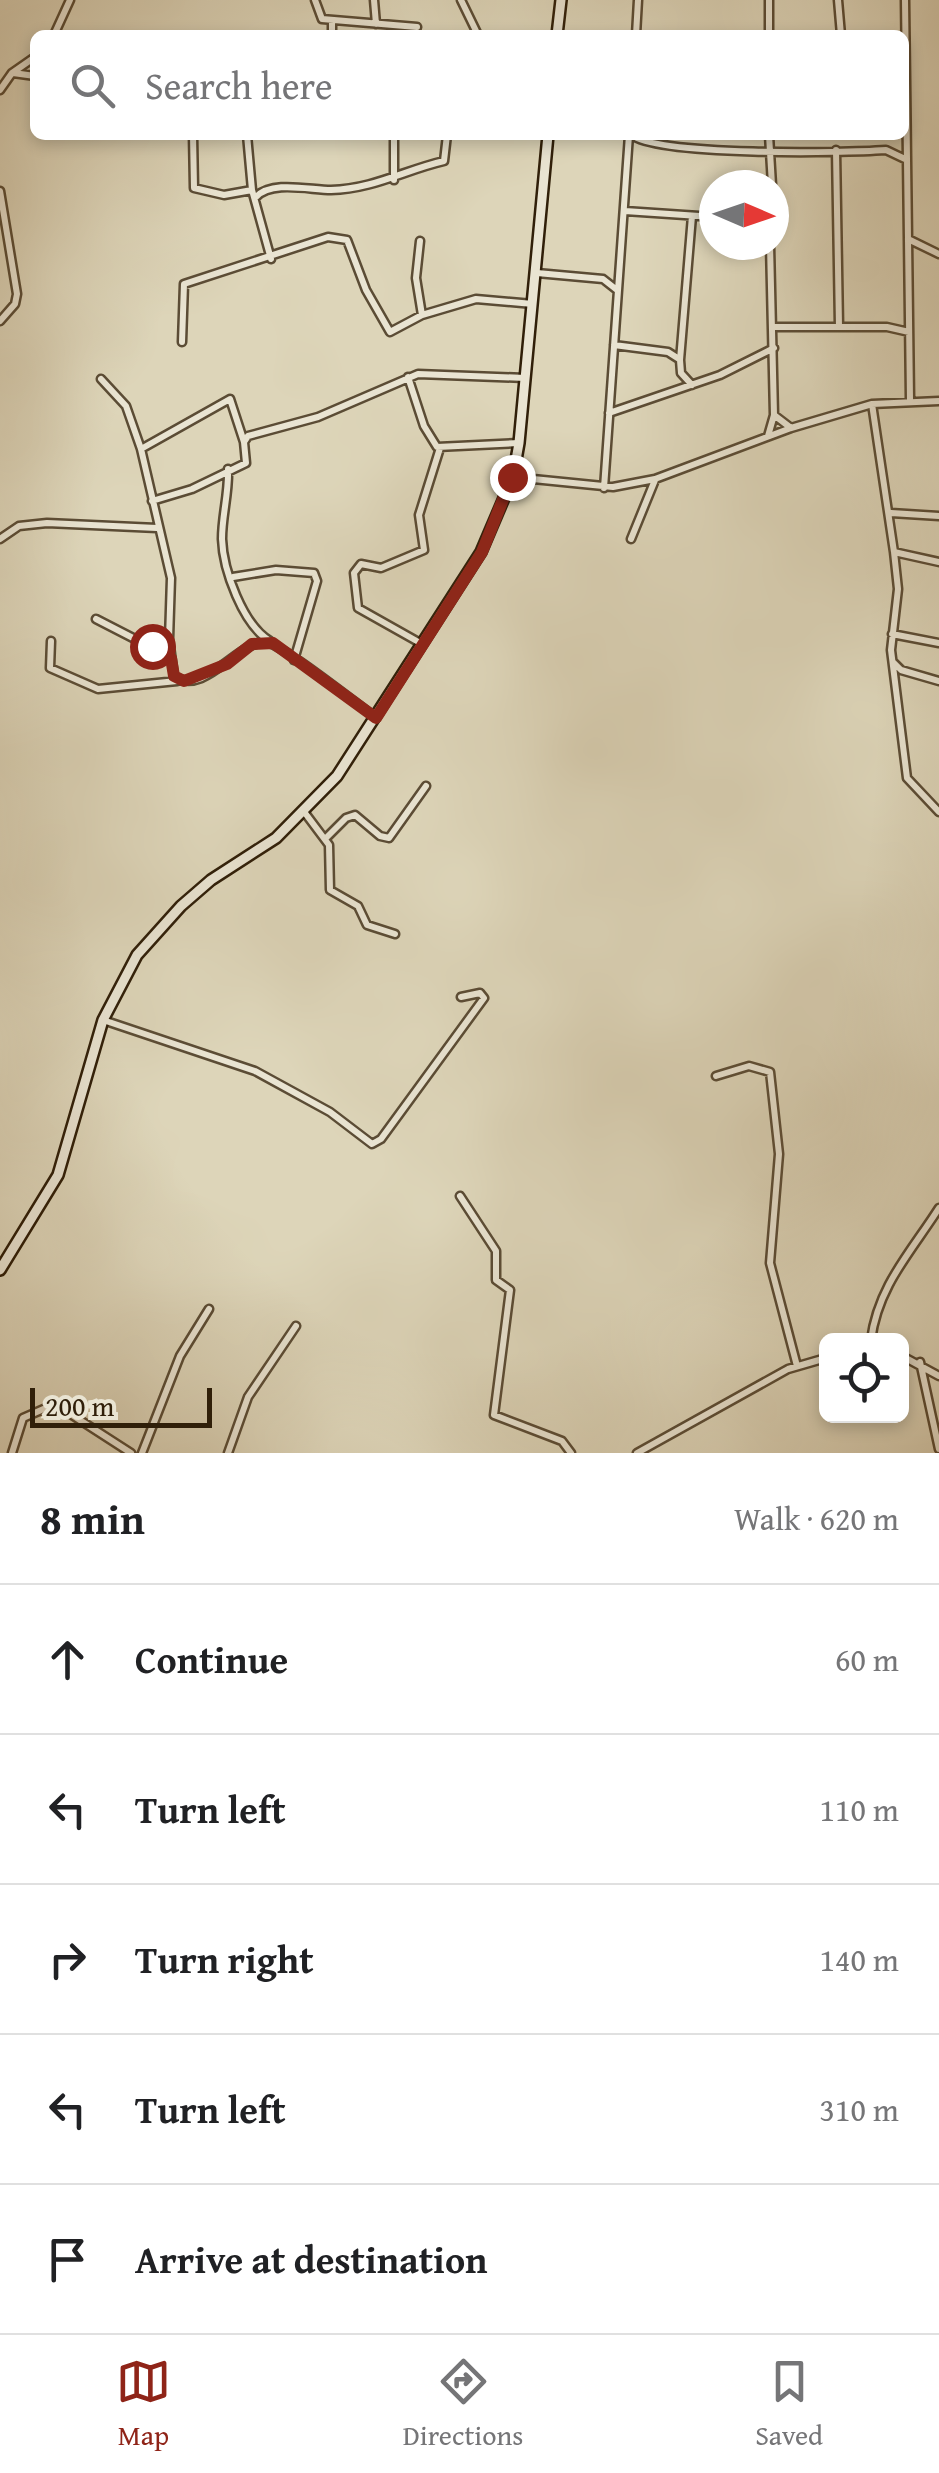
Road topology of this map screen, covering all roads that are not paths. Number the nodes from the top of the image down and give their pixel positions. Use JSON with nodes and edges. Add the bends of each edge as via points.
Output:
{"nodes":[{"id":1,"x":70,"y":0,"type":"edge"},
{"id":2,"x":315,"y":0,"type":"edge"},
{"id":3,"x":374,"y":0,"type":"edge"},
{"id":4,"x":461,"y":0,"type":"edge"},
{"id":5,"x":560,"y":0,"type":"edge"},
{"id":6,"x":638,"y":0,"type":"edge"},
{"id":7,"x":769,"y":0,"type":"edge"},
{"id":8,"x":838,"y":0,"type":"edge"},
{"id":9,"x":905,"y":0,"type":"edge"},
{"id":10,"x":332,"y":20,"type":"junction"},
{"id":11,"x":376,"y":24,"type":"junction"},
{"id":12,"x":416,"y":27,"type":"dead end"},
{"id":13,"x":56,"y":30,"type":"edge"},
{"id":14,"x":332,"y":30,"type":"edge"},
{"id":15,"x":476,"y":30,"type":"edge"},
{"id":16,"x":558,"y":30,"type":"edge"},
{"id":17,"x":636,"y":30,"type":"edge"},
{"id":18,"x":769,"y":30,"type":"edge"},
{"id":19,"x":840,"y":30,"type":"edge"},
{"id":20,"x":905,"y":30,"type":"edge"},
{"id":21,"x":30,"y":60,"type":"edge"},
{"id":22,"x":12,"y":73,"type":"junction"},
{"id":23,"x":30,"y":75,"type":"edge"},
{"id":24,"x":0,"y":90,"type":"edge"},
{"id":25,"x":193,"y":140,"type":"edge"},
{"id":26,"x":199,"y":140,"type":"edge"},
{"id":27,"x":249,"y":140,"type":"edge"},
{"id":28,"x":394,"y":140,"type":"edge"},
{"id":29,"x":446,"y":140,"type":"edge"},
{"id":30,"x":548,"y":140,"type":"edge"},
{"id":31,"x":630,"y":140,"type":"edge"},
{"id":32,"x":641,"y":140,"type":"edge"},
{"id":33,"x":769,"y":140,"type":"edge"},
{"id":34,"x":906,"y":140,"type":"edge"},
{"id":35,"x":192,"y":147,"type":"junction"},
{"id":36,"x":768,"y":149,"type":"junction"},
{"id":37,"x":836,"y":150,"type":"junction"},
{"id":38,"x":758,"y":152,"type":"junction"},
{"id":39,"x":906,"y":159,"type":"junction"},
{"id":40,"x":771,"y":164,"type":"junction"},
{"id":41,"x":771,"y":170,"type":"edge"},
{"id":42,"x":394,"y":180,"type":"junction"},
{"id":43,"x":0,"y":191,"type":"edge"},
{"id":44,"x":254,"y":194,"type":"junction"},
{"id":45,"x":624,"y":211,"type":"junction"},
{"id":46,"x":692,"y":216,"type":"junction"},
{"id":47,"x":699,"y":216,"type":"edge"},
{"id":48,"x":420,"y":240,"type":"dead end"},
{"id":49,"x":908,"y":240,"type":"junction"},
{"id":50,"x":939,"y":254,"type":"edge"},
{"id":51,"x":270,"y":258,"type":"junction"},
{"id":52,"x":770,"y":260,"type":"edge"},
{"id":53,"x":619,"y":271,"type":"junction"},
{"id":54,"x":537,"y":273,"type":"junction"},
{"id":55,"x":603,"y":278,"type":"junction"},
{"id":56,"x":618,"y":291,"type":"junction"},
{"id":57,"x":534,"y":304,"type":"junction"},
{"id":58,"x":422,"y":316,"type":"junction"},
{"id":59,"x":910,"y":319,"type":"junction"},
{"id":60,"x":0,"y":322,"type":"edge"},
{"id":61,"x":840,"y":326,"type":"junction"},
{"id":62,"x":772,"y":327,"type":"junction"},
{"id":63,"x":895,"y":328,"type":"junction"},
{"id":64,"x":908,"y":332,"type":"junction"},
{"id":65,"x":182,"y":342,"type":"dead end"},
{"id":66,"x":614,"y":345,"type":"junction"},
{"id":67,"x":774,"y":348,"type":"junction"},
{"id":68,"x":680,"y":360,"type":"junction"},
{"id":69,"x":682,"y":372,"type":"junction"},
{"id":70,"x":408,"y":377,"type":"junction"},
{"id":71,"x":526,"y":378,"type":"junction"},
{"id":72,"x":101,"y":379,"type":"dead end"},
{"id":73,"x":692,"y":385,"type":"junction"},
{"id":74,"x":672,"y":392,"type":"junction"},
{"id":75,"x":910,"y":399,"type":"junction"},
{"id":76,"x":939,"y":400,"type":"edge"},
{"id":77,"x":872,"y":404,"type":"junction"},
{"id":78,"x":609,"y":414,"type":"junction"},
{"id":79,"x":774,"y":414,"type":"junction"},
{"id":80,"x":791,"y":428,"type":"junction"},
{"id":81,"x":768,"y":436,"type":"junction"},
{"id":82,"x":244,"y":442,"type":"junction"},
{"id":83,"x":519,"y":443,"type":"junction"},
{"id":84,"x":440,"y":448,"type":"junction"},
{"id":85,"x":141,"y":449,"type":"junction"},
{"id":86,"x":228,"y":469,"type":"junction"},
{"id":87,"x":512,"y":477,"type":"junction"},
{"id":88,"x":655,"y":479,"type":"junction"},
{"id":89,"x":604,"y":488,"type":"junction"},
{"id":90,"x":152,"y":501,"type":"junction"},
{"id":91,"x":891,"y":513,"type":"junction"},
{"id":92,"x":939,"y":516,"type":"edge"},
{"id":93,"x":157,"y":528,"type":"junction"},
{"id":94,"x":0,"y":539,"type":"edge"},
{"id":95,"x":632,"y":540,"type":"dead end"},
{"id":96,"x":894,"y":552,"type":"junction"},
{"id":97,"x":939,"y":562,"type":"edge"},
{"id":98,"x":233,"y":578,"type":"junction"},
{"id":99,"x":96,"y":619,"type":"dead end"},
{"id":100,"x":892,"y":634,"type":"junction"},
{"id":101,"x":51,"y":641,"type":"dead end"},
{"id":102,"x":939,"y":642,"type":"edge"},
{"id":103,"x":273,"y":643,"type":"junction"},
{"id":104,"x":422,"y":644,"type":"junction"},
{"id":105,"x":171,"y":658,"type":"junction"},
{"id":106,"x":294,"y":660,"type":"junction"},
{"id":107,"x":892,"y":661,"type":"junction"},
{"id":108,"x":178,"y":680,"type":"junction"},
{"id":109,"x":939,"y":681,"type":"edge"},
{"id":110,"x":376,"y":718,"type":"junction"},
{"id":111,"x":426,"y":786,"type":"dead end"},
{"id":112,"x":939,"y":812,"type":"edge"},
{"id":113,"x":305,"y":813,"type":"junction"},
{"id":114,"x":326,"y":838,"type":"junction"},
{"id":115,"x":395,"y":934,"type":"dead end"},
{"id":116,"x":461,"y":997,"type":"dead end"},
{"id":117,"x":103,"y":1020,"type":"junction"},
{"id":118,"x":716,"y":1076,"type":"dead end"},
{"id":119,"x":460,"y":1196,"type":"dead end"},
{"id":120,"x":939,"y":1208,"type":"edge"},
{"id":121,"x":0,"y":1270,"type":"edge"},
{"id":122,"x":209,"y":1309,"type":"dead end"},
{"id":123,"x":296,"y":1326,"type":"dead end"},
{"id":124,"x":873,"y":1333,"type":"edge"},
{"id":125,"x":909,"y":1358,"type":"edge"},
{"id":126,"x":819,"y":1360,"type":"edge"},
{"id":127,"x":920,"y":1362,"type":"junction"},
{"id":128,"x":797,"y":1366,"type":"junction"},
{"id":129,"x":939,"y":1376,"type":"edge"},
{"id":130,"x":939,"y":1449,"type":"edge"},
{"id":131,"x":12,"y":1453,"type":"edge"},
{"id":132,"x":131,"y":1453,"type":"edge"},
{"id":133,"x":142,"y":1453,"type":"edge"},
{"id":134,"x":228,"y":1453,"type":"edge"},
{"id":135,"x":571,"y":1453,"type":"edge"},
{"id":136,"x":637,"y":1453,"type":"edge"}],
"edges":[{"from":1,"to":13,"type":"street"},
{"from":2,"to":10,"type":"street","via":[[319,18]]},
{"from":3,"to":11,"type":"street"},
{"from":4,"to":15,"type":"street"},
{"from":5,"to":16,"type":"main road"},
{"from":6,"to":17,"type":"street"},
{"from":7,"to":18,"type":"street"},
{"from":8,"to":19,"type":"street"},
{"from":9,"to":20,"type":"street"},
{"from":10,"to":11,"type":"street"},
{"from":10,"to":14,"type":"street"},
{"from":11,"to":12,"type":"street"},
{"from":21,"to":22,"type":"street"},
{"from":22,"to":23,"type":"street"},
{"from":22,"to":24,"type":"street"},
{"from":25,"to":35,"type":"street"},
{"from":26,"to":35,"type":"street"},
{"from":27,"to":44,"type":"street"},
{"from":28,"to":42,"type":"street"},
{"from":29,"to":42,"type":"street","via":[[444,162]]},
{"from":30,"to":54,"type":"main road"},
{"from":31,"to":45,"type":"street"},
{"from":32,"to":38,"type":"street"},
{"from":33,"to":36,"type":"street"},
{"from":34,"to":39,"type":"street"},
{"from":35,"to":44,"type":"street","via":[[194,188]]},
{"from":36,"to":37,"type":"street"},
{"from":36,"to":38,"type":"street"},
{"from":36,"to":40,"type":"street"},
{"from":37,"to":39,"type":"street","via":[[890,151]]},
{"from":37,"to":61,"type":"street"},
{"from":38,"to":40,"type":"street"},
{"from":39,"to":49,"type":"street"},
{"from":40,"to":41,"type":"street"},
{"from":42,"to":44,"type":"street"},
{"from":43,"to":60,"type":"street","via":[[17,294]]},
{"from":44,"to":51,"type":"street"},
{"from":45,"to":46,"type":"street"},
{"from":45,"to":53,"type":"street"},
{"from":46,"to":47,"type":"street"},
{"from":46,"to":68,"type":"street"},
{"from":48,"to":58,"type":"street"},
{"from":49,"to":50,"type":"street"},
{"from":49,"to":59,"type":"street"},
{"from":51,"to":58,"type":"street","via":[[344,237],[388,331]]},
{"from":51,"to":65,"type":"street","via":[[184,284]]},
{"from":52,"to":62,"type":"street"},
{"from":53,"to":55,"type":"street"},
{"from":53,"to":56,"type":"street"},
{"from":54,"to":55,"type":"street"},
{"from":54,"to":57,"type":"main road"},
{"from":55,"to":56,"type":"street"},
{"from":56,"to":66,"type":"street"},
{"from":57,"to":58,"type":"street","via":[[476,299]]},
{"from":57,"to":71,"type":"main road"},
{"from":59,"to":63,"type":"street"},
{"from":59,"to":64,"type":"street"},
{"from":61,"to":62,"type":"street"},
{"from":61,"to":63,"type":"street"},
{"from":62,"to":67,"type":"street"},
{"from":63,"to":64,"type":"street"},
{"from":64,"to":75,"type":"street"},
{"from":66,"to":68,"type":"street","via":[[668,352]]},
{"from":66,"to":78,"type":"street"},
{"from":67,"to":73,"type":"street"},
{"from":67,"to":79,"type":"street"},
{"from":68,"to":69,"type":"street"},
{"from":69,"to":73,"type":"street"},
{"from":69,"to":74,"type":"street"},
{"from":70,"to":71,"type":"street"},
{"from":70,"to":82,"type":"street"},
{"from":70,"to":84,"type":"street","via":[[424,426]]},
{"from":71,"to":83,"type":"main road"},
{"from":72,"to":85,"type":"street","via":[[126,406]]},
{"from":73,"to":74,"type":"street"},
{"from":74,"to":78,"type":"street"},
{"from":75,"to":76,"type":"street"},
{"from":75,"to":77,"type":"street"},
{"from":77,"to":80,"type":"street"},
{"from":77,"to":91,"type":"street"},
{"from":78,"to":89,"type":"street"},
{"from":79,"to":80,"type":"street"},
{"from":79,"to":81,"type":"street"},
{"from":80,"to":81,"type":"street"},
{"from":81,"to":88,"type":"street"},
{"from":82,"to":85,"type":"street","via":[[230,399]]},
{"from":82,"to":86,"type":"street","via":[[246,463]]},
{"from":83,"to":84,"type":"street"},
{"from":83,"to":87,"type":"main road"},
{"from":84,"to":104,"type":"street","via":[[419,515],[424,550],[382,568],[361,564],[354,573],[358,608]]},
{"from":85,"to":90,"type":"street"},
{"from":86,"to":90,"type":"street"},
{"from":86,"to":98,"type":"street","via":[[222,543]]},
{"from":87,"to":89,"type":"street"},
{"from":87,"to":104,"type":"main road","via":[[482,552]]},
{"from":88,"to":89,"type":"street"},
{"from":88,"to":95,"type":"street"},
{"from":90,"to":93,"type":"street"},
{"from":91,"to":92,"type":"street"},
{"from":91,"to":96,"type":"street"},
{"from":93,"to":94,"type":"street","via":[[47,523],[19,526]]},
{"from":93,"to":105,"type":"street","via":[[171,578]]},
{"from":96,"to":97,"type":"street"},
{"from":96,"to":100,"type":"street"},
{"from":98,"to":103,"type":"street","via":[[250,626]]},
{"from":98,"to":106,"type":"street","via":[[276,570],[314,573]]},
{"from":99,"to":105,"type":"street"},
{"from":100,"to":102,"type":"street"},
{"from":100,"to":107,"type":"street"},
{"from":101,"to":108,"type":"street","via":[[50,668],[98,688]]},
{"from":103,"to":106,"type":"street"},
{"from":103,"to":108,"type":"street","via":[[252,644],[216,670]]},
{"from":104,"to":110,"type":"main road"},
{"from":105,"to":108,"type":"street"},
{"from":106,"to":110,"type":"street"},
{"from":107,"to":109,"type":"street"},
{"from":107,"to":112,"type":"street","via":[[906,778]]},
{"from":110,"to":113,"type":"main road"},
{"from":111,"to":114,"type":"street","via":[[388,838],[355,815]]},
{"from":113,"to":114,"type":"street"},
{"from":113,"to":117,"type":"main road","via":[[180,906],[137,955]]},
{"from":114,"to":115,"type":"street","via":[[330,890],[358,906],[367,925]]},
{"from":116,"to":117,"type":"street","via":[[480,992],[484,998],[372,1144],[255,1071]]},
{"from":117,"to":121,"type":"main road","via":[[58,1175]]},
{"from":118,"to":128,"type":"street","via":[[750,1066],[770,1072],[779,1154],[770,1263]]},
{"from":119,"to":135,"type":"street","via":[[495,1249],[496,1280],[510,1290],[494,1416],[562,1441]]},
{"from":120,"to":124,"type":"street","via":[[904,1254]]},
{"from":122,"to":133,"type":"street","via":[[180,1356]]},
{"from":123,"to":134,"type":"street","via":[[248,1397]]},
{"from":125,"to":127,"type":"street"},
{"from":126,"to":128,"type":"street"},
{"from":127,"to":129,"type":"street"},
{"from":127,"to":130,"type":"street"},
{"from":128,"to":136,"type":"street"},
{"from":131,"to":132,"type":"street","via":[[23,1418],[55,1404]]}]}
